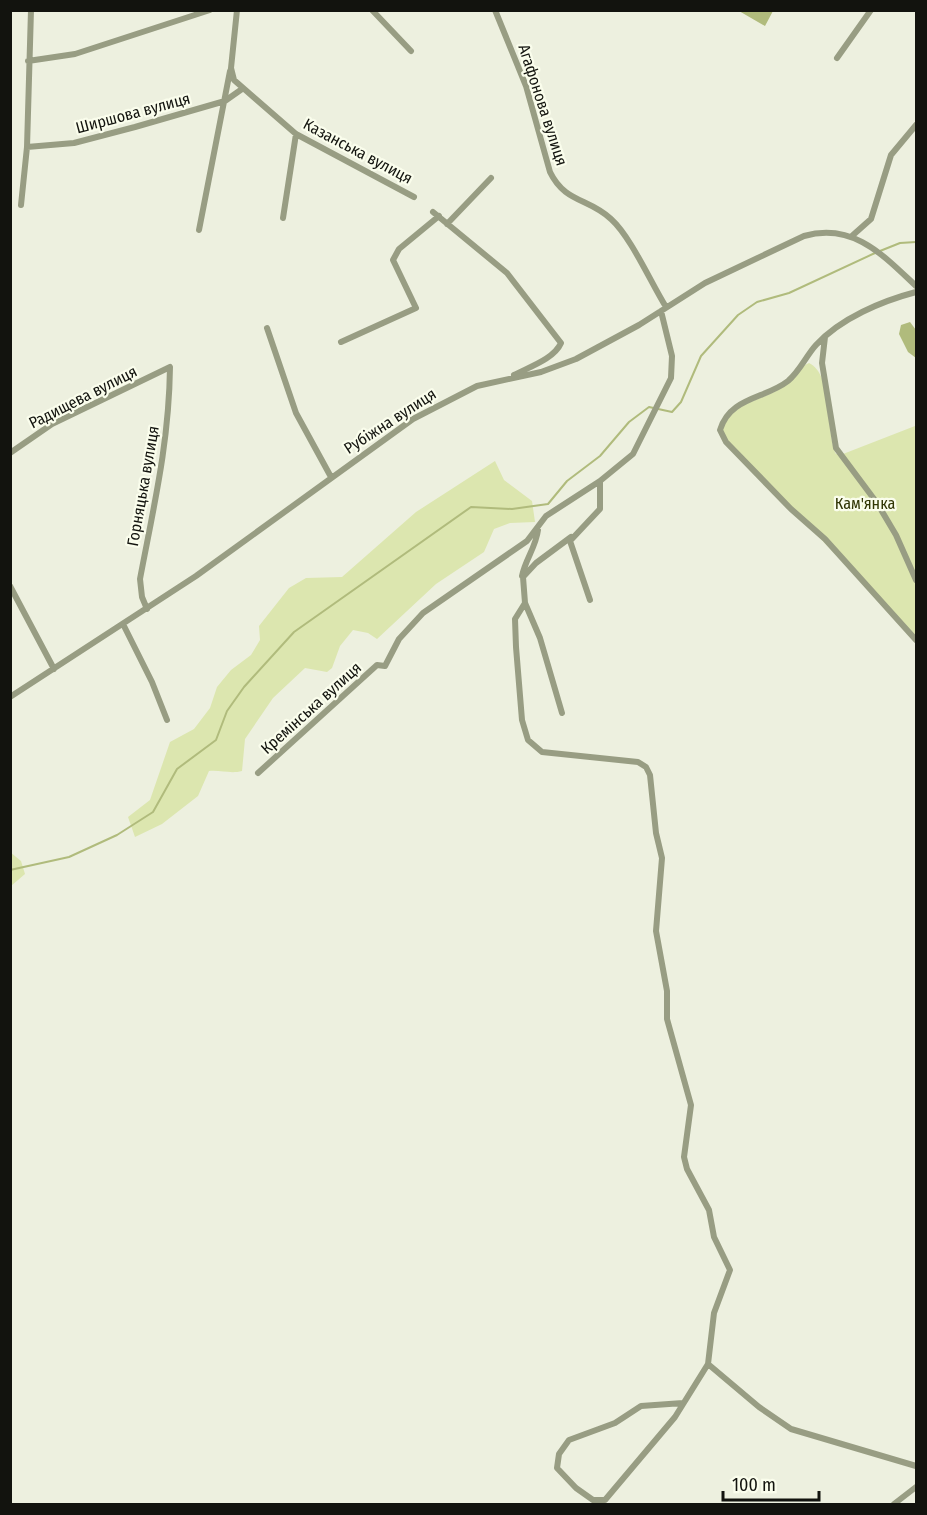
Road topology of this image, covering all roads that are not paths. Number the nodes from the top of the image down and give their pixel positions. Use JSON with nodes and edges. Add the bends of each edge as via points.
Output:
{"nodes":[{"id":1,"x":32,"y":10,"type":"edge"},
{"id":2,"x":210,"y":10,"type":"edge"},
{"id":3,"x":237,"y":10,"type":"edge"},
{"id":4,"x":372,"y":10,"type":"edge"},
{"id":5,"x":383,"y":10,"type":"edge"},
{"id":6,"x":495,"y":10,"type":"edge"},
{"id":7,"x":871,"y":10,"type":"edge"},
{"id":8,"x":377,"y":16,"type":"junction"},
{"id":9,"x":411,"y":51,"type":"dead end"},
{"id":10,"x":837,"y":58,"type":"dead end"},
{"id":11,"x":28,"y":61,"type":"junction"},
{"id":12,"x":231,"y":68,"type":"junction"},
{"id":13,"x":243,"y":89,"type":"junction"},
{"id":14,"x":225,"y":101,"type":"junction"},
{"id":15,"x":916,"y":125,"type":"edge"},
{"id":16,"x":296,"y":134,"type":"junction"},
{"id":17,"x":27,"y":147,"type":"junction"},
{"id":18,"x":491,"y":178,"type":"dead end"},
{"id":19,"x":414,"y":197,"type":"dead end"},
{"id":20,"x":21,"y":205,"type":"dead end"},
{"id":21,"x":283,"y":218,"type":"dead end"},
{"id":22,"x":447,"y":224,"type":"junction"},
{"id":23,"x":199,"y":230,"type":"dead end"},
{"id":24,"x":853,"y":235,"type":"junction"},
{"id":25,"x":916,"y":286,"type":"edge"},
{"id":26,"x":916,"y":292,"type":"edge"},
{"id":27,"x":663,"y":309,"type":"junction"},
{"id":28,"x":267,"y":328,"type":"dead end"},
{"id":29,"x":825,"y":336,"type":"junction"},
{"id":30,"x":341,"y":342,"type":"dead end"},
{"id":31,"x":170,"y":368,"type":"joint"},
{"id":32,"x":506,"y":379,"type":"junction"},
{"id":33,"x":10,"y":453,"type":"edge"},
{"id":34,"x":331,"y":477,"type":"junction"},
{"id":35,"x":600,"y":481,"type":"junction"},
{"id":36,"x":539,"y":527,"type":"junction"},
{"id":37,"x":571,"y":537,"type":"junction"},
{"id":38,"x":916,"y":580,"type":"edge"},
{"id":39,"x":525,"y":585,"type":"junction"},
{"id":40,"x":10,"y":586,"type":"edge"},
{"id":41,"x":13,"y":598,"type":"edge"},
{"id":42,"x":590,"y":600,"type":"dead end"},
{"id":43,"x":525,"y":603,"type":"junction"},
{"id":44,"x":147,"y":609,"type":"junction"},
{"id":45,"x":123,"y":624,"type":"junction"},
{"id":46,"x":916,"y":640,"type":"edge"},
{"id":47,"x":54,"y":669,"type":"junction"},
{"id":48,"x":10,"y":697,"type":"edge"},
{"id":49,"x":562,"y":713,"type":"dead end"},
{"id":50,"x":167,"y":720,"type":"dead end"},
{"id":51,"x":258,"y":773,"type":"dead end"},
{"id":52,"x":708,"y":1364,"type":"junction"},
{"id":53,"x":683,"y":1403,"type":"junction"},
{"id":54,"x":916,"y":1466,"type":"edge"},
{"id":55,"x":916,"y":1487,"type":"edge"},
{"id":56,"x":894,"y":1504,"type":"edge"}],
"edges":[{"from":1,"to":11,"type":"street"},
{"from":2,"to":11,"type":"street","via":[[75,54]]},
{"from":3,"to":12,"type":"street"},
{"from":4,"to":8,"type":"street"},
{"from":5,"to":8,"type":"street"},
{"from":6,"to":27,"type":"street","name":"Агафонова вулиця","via":[[526,86],[556,185],[573,199],[613,220]]},
{"from":7,"to":10,"type":"street"},
{"from":8,"to":9,"type":"street"},
{"from":11,"to":17,"type":"street"},
{"from":12,"to":13,"type":"street","name":"Казанська вулиця","via":[[234,80]]},
{"from":12,"to":14,"type":"street"},
{"from":13,"to":14,"type":"street","name":"Ширшова вулиця"},
{"from":13,"to":16,"type":"street","name":"Казанська вулиця"},
{"from":14,"to":17,"type":"street","name":"Ширшова вулиця","via":[[74,143]]},
{"from":14,"to":23,"type":"street"},
{"from":15,"to":24,"type":"street","via":[[891,155],[871,219]]},
{"from":16,"to":19,"type":"street","name":"Казанська вулиця"},
{"from":16,"to":21,"type":"street"},
{"from":17,"to":20,"type":"street"},
{"from":18,"to":22,"type":"street"},
{"from":22,"to":30,"type":"street","via":[[436,214],[399,249],[393,260],[416,308]]},
{"from":22,"to":32,"type":"street","via":[[507,273],[561,343],[548,357]]},
{"from":24,"to":25,"type":"street"},
{"from":24,"to":27,"type":"street","name":"Рубіжна вулиця","via":[[820,232],[804,236],[705,283]]},
{"from":26,"to":29,"type":"street","via":[[881,304]]},
{"from":27,"to":32,"type":"street","name":"Рубіжна вулиця","via":[[560,366]]},
{"from":27,"to":35,"type":"street","name":"Кремінська вулиця","via":[[672,368],[659,405],[633,454]]},
{"from":28,"to":34,"type":"street","via":[[296,413]]},
{"from":29,"to":38,"type":"street","via":[[823,371],[836,448],[877,503]]},
{"from":29,"to":46,"type":"street","via":[[788,381],[733,409],[724,420],[721,435],[825,539]]},
{"from":31,"to":33,"type":"street","name":"Радищева вулиця","via":[[52,424]]},
{"from":31,"to":44,"type":"street","name":"Горняцька вулиця","via":[[165,457],[140,579]]},
{"from":32,"to":34,"type":"street","name":"Рубіжна вулиця","via":[[477,386],[441,403]]},
{"from":34,"to":44,"type":"street","name":"Рубіжна вулиця"},
{"from":35,"to":36,"type":"street","name":"Кремінська вулиця","via":[[546,516]]},
{"from":35,"to":37,"type":"street","via":[[600,509]]},
{"from":36,"to":39,"type":"street","name":"Кремінська вулиця","via":[[522,576]]},
{"from":36,"to":51,"type":"street","name":"Кремінська вулиця","via":[[527,541],[423,613],[399,639],[384,667],[377,665]]},
{"from":37,"to":39,"type":"street","via":[[525,573]]},
{"from":37,"to":42,"type":"street","via":[[571,548]]},
{"from":39,"to":43,"type":"street","name":"Кремінська вулиця"},
{"from":40,"to":41,"type":"street"},
{"from":41,"to":47,"type":"street"},
{"from":43,"to":49,"type":"street","name":"Кремінська вулиця","via":[[540,638]]},
{"from":43,"to":52,"type":"street","name":"Кремінська вулиця","via":[[515,619],[522,720],[528,740],[542,752],[638,762],[650,775],[656,833],[663,858],[656,931],[667,991],[667,1019],[691,1105],[684,1157],[730,1270],[714,1313]]},
{"from":44,"to":45,"type":"street","name":"Рубіжна вулиця"},
{"from":45,"to":47,"type":"street","name":"Рубіжна вулиця"},
{"from":45,"to":50,"type":"street"},
{"from":47,"to":48,"type":"street","name":"Рубіжна вулиця"},
{"from":52,"to":53,"type":"street"},
{"from":52,"to":54,"type":"street","via":[[783,1426],[815,1439]]},
{"from":53,"to":53,"type":"street","via":[[659,1438],[605,1500],[593,1500],[559,1472],[559,1454],[569,1440],[615,1424],[641,1406]]},
{"from":55,"to":56,"type":"street"}]}
